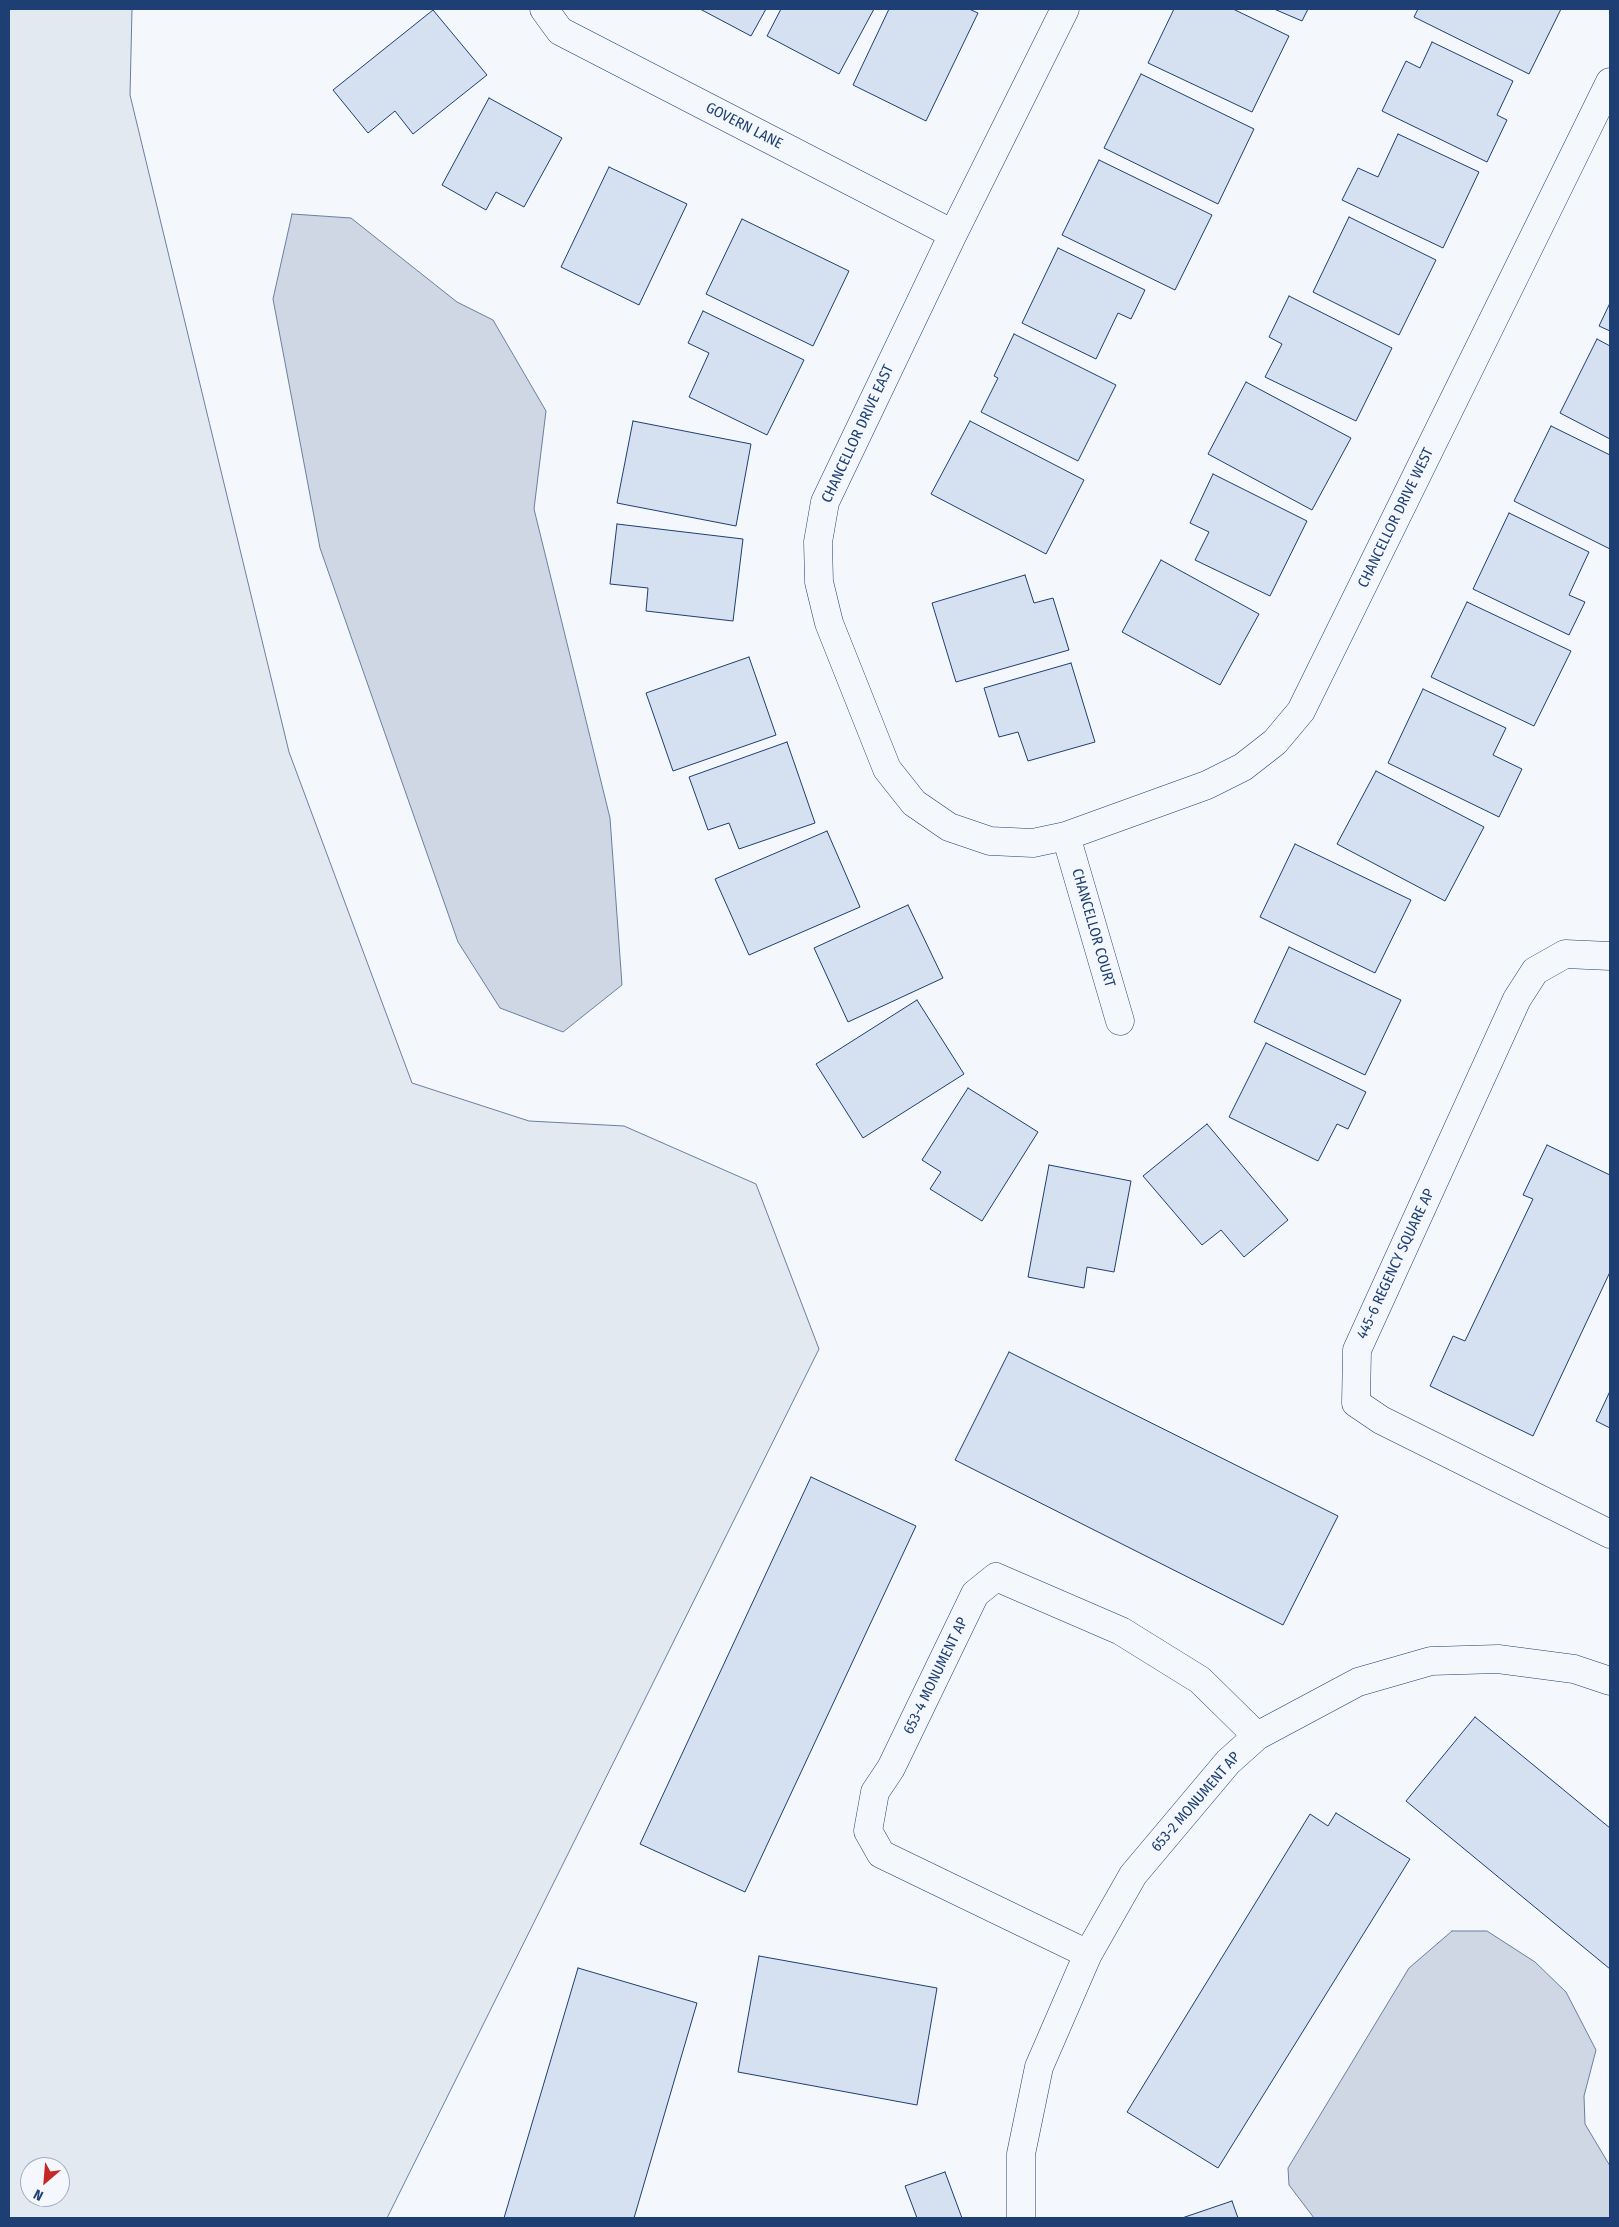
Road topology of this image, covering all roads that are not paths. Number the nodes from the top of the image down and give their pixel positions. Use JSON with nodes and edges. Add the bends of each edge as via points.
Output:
{"nodes":[{"id":1,"x":544,"y":9,"type":"edge"},
{"id":2,"x":1065,"y":9,"type":"edge"},
{"id":3,"x":1610,"y":82,"type":"edge"},
{"id":4,"x":952,"y":234,"type":"junction"},
{"id":5,"x":1066,"y":836,"type":"junction"},
{"id":6,"x":1610,"y":956,"type":"edge"},
{"id":7,"x":1120,"y":1020,"type":"dead end"},
{"id":8,"x":1610,"y":1534,"type":"edge"},
{"id":9,"x":1610,"y":1682,"type":"edge"},
{"id":10,"x":1257,"y":1736,"type":"junction"},
{"id":11,"x":1088,"y":1954,"type":"junction"},
{"id":12,"x":1021,"y":2218,"type":"edge"}],
"edges":[{"from":1,"to":4,"type":"street","name":"GOVERN LANE","via":[[560,31]]},
{"from":2,"to":4,"type":"street","name":"CHANCELLOR DRIVE EAST"},
{"from":3,"to":5,"type":"street","name":"CHANCELLOR DRIVE WEST","via":[[1301,711],[1275,742],[1243,767],[1207,785]]},
{"from":4,"to":5,"type":"street","name":"CHANCELLOR DRIVE EAST","via":[[825,502],[818,542],[819,582],[829,623],[887,770],[914,803],[949,828],[990,841],[1033,843]]},
{"from":5,"to":7,"type":"street","name":"CHANCELLOR COURT"},
{"from":6,"to":8,"type":"street","name":"445-6 REGENCY SQUARE AP","via":[[1565,954],[1535,972],[1517,999],[1357,1350],[1356,1403],[1382,1420]]},
{"from":9,"to":10,"type":"street","name":"653-2 MONUMENT AP","via":[[1574,1669],[1498,1659],[1431,1661],[1358,1682]]},
{"from":10,"to":11,"type":"street","name":"653-2 MONUMENT AP","via":[[1228,1762],[1133,1874]]},
{"from":10,"to":11,"type":"street","name":"653-4 MONUMENT AP","via":[[1200,1680],[1121,1631],[996,1577],[975,1594],[891,1768],[875,1792],[868,1831],[881,1854]]},
{"from":11,"to":12,"type":"street","name":"653-2 MONUMENT AP","via":[[1040,2067],[1021,2154]]}]}
